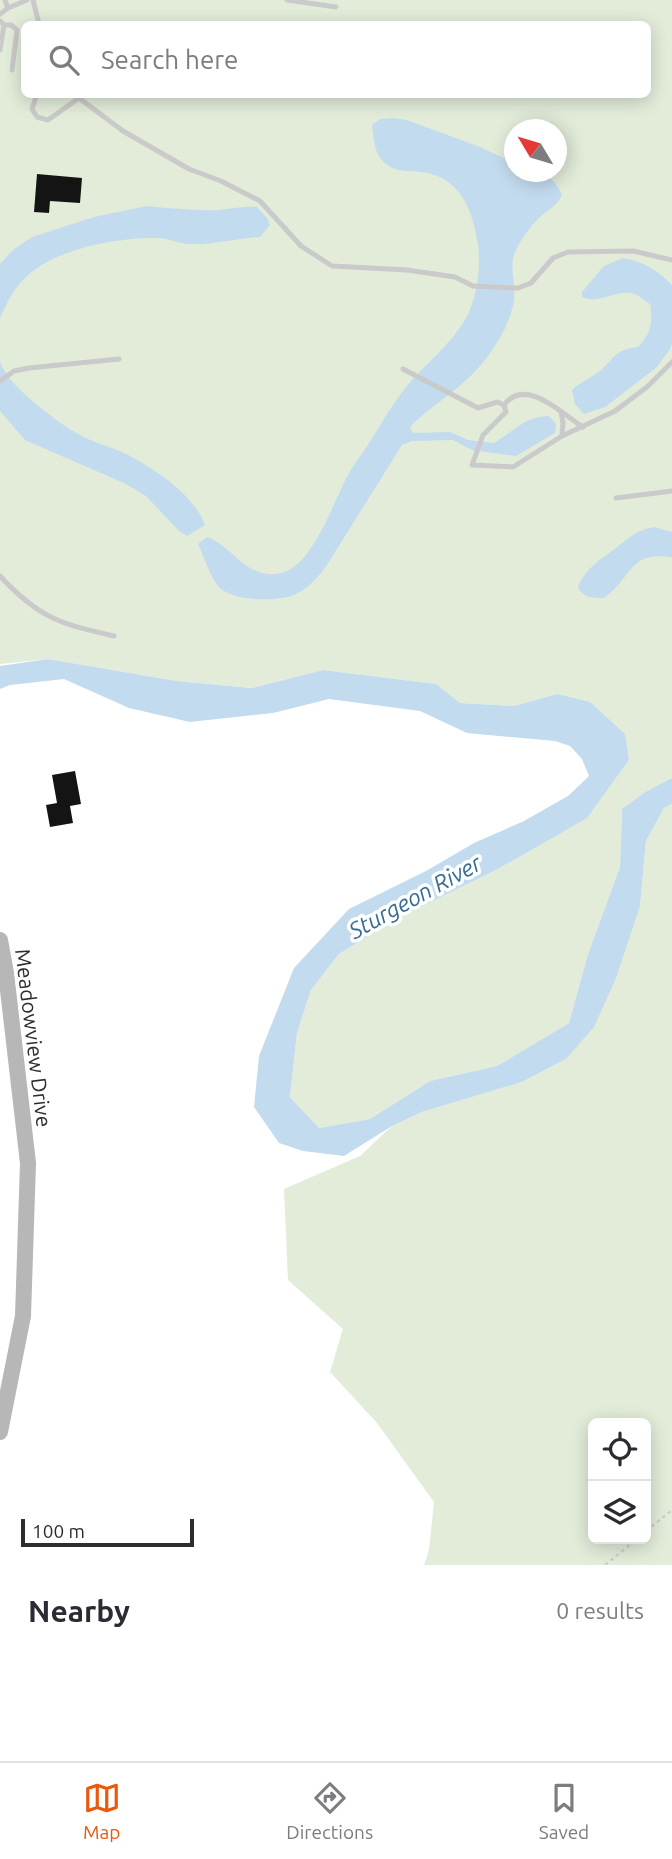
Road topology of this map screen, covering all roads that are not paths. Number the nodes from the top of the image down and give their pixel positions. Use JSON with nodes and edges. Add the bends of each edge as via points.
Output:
{"nodes":[{"id":1,"x":5,"y":0,"type":"edge"},
{"id":2,"x":27,"y":0,"type":"edge"},
{"id":3,"x":33,"y":0,"type":"edge"},
{"id":4,"x":287,"y":0,"type":"edge"},
{"id":5,"x":336,"y":7,"type":"dead end"},
{"id":6,"x":8,"y":8,"type":"junction"},
{"id":7,"x":0,"y":14,"type":"edge"},
{"id":8,"x":38,"y":21,"type":"edge"},
{"id":9,"x":2,"y":23,"type":"edge"},
{"id":10,"x":0,"y":50,"type":"edge"},
{"id":11,"x":12,"y":70,"type":"dead end"},
{"id":12,"x":36,"y":98,"type":"edge"},
{"id":13,"x":672,"y":260,"type":"edge"},
{"id":14,"x":119,"y":359,"type":"dead end"},
{"id":15,"x":672,"y":362,"type":"edge"},
{"id":16,"x":403,"y":369,"type":"dead end"},
{"id":17,"x":0,"y":381,"type":"edge"},
{"id":18,"x":504,"y":405,"type":"junction"},
{"id":19,"x":561,"y":411,"type":"junction"},
{"id":20,"x":583,"y":428,"type":"junction"},
{"id":21,"x":562,"y":436,"type":"junction"},
{"id":22,"x":672,"y":491,"type":"edge"},
{"id":23,"x":616,"y":498,"type":"dead end"},
{"id":24,"x":0,"y":576,"type":"edge"},
{"id":25,"x":114,"y":636,"type":"dead end"},
{"id":26,"x":0,"y":940,"type":"edge"},
{"id":27,"x":0,"y":1432,"type":"edge"}],
"edges":[{"from":1,"to":6,"type":"lane"},
{"from":2,"to":6,"type":"lane"},
{"from":3,"to":8,"type":"lane"},
{"from":4,"to":5,"type":"lane"},
{"from":6,"to":7,"type":"lane"},
{"from":9,"to":10,"type":"lane"},
{"from":9,"to":11,"type":"lane","via":[[17,30]]},
{"from":12,"to":13,"type":"lane","via":[[32,109],[37,117],[48,120],[79,99],[189,169],[260,201],[301,247],[332,266],[407,270],[455,277],[473,286],[518,288],[531,284],[553,258],[568,252],[634,251]]},
{"from":14,"to":17,"type":"lane","via":[[14,371]]},
{"from":15,"to":20,"type":"lane","via":[[648,387]]},
{"from":16,"to":18,"type":"lane","via":[[478,408],[497,402]]},
{"from":18,"to":19,"type":"lane","via":[[519,394],[537,396]]},
{"from":18,"to":21,"type":"lane","via":[[506,412],[483,435],[472,465],[513,467]]},
{"from":19,"to":20,"type":"lane"},
{"from":19,"to":21,"type":"lane"},
{"from":20,"to":21,"type":"lane"},
{"from":22,"to":23,"type":"lane"},
{"from":24,"to":25,"type":"lane","via":[[40,612]]},
{"from":26,"to":27,"type":"street","name":"Meadowview Drive","via":[[28,1163],[23,1316]]}]}
